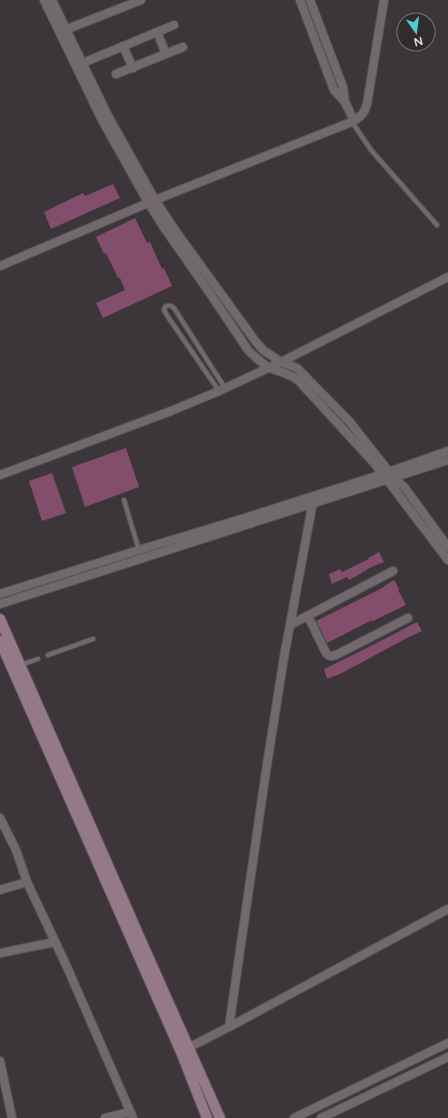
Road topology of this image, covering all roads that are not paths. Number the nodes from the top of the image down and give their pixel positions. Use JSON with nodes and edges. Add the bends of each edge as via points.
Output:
{"nodes":[{"id":1,"x":44,"y":0,"type":"edge"},
{"id":2,"x":52,"y":0,"type":"edge"},
{"id":3,"x":141,"y":0,"type":"edge"},
{"id":4,"x":300,"y":0,"type":"edge"},
{"id":5,"x":310,"y":0,"type":"edge"},
{"id":6,"x":384,"y":0,"type":"edge"},
{"id":7,"x":174,"y":25,"type":"dead end"},
{"id":8,"x":65,"y":30,"type":"junction"},
{"id":9,"x":157,"y":32,"type":"junction"},
{"id":10,"x":123,"y":46,"type":"junction"},
{"id":11,"x":183,"y":47,"type":"dead end"},
{"id":12,"x":166,"y":54,"type":"junction"},
{"id":13,"x":79,"y":65,"type":"junction"},
{"id":14,"x":133,"y":68,"type":"junction"},
{"id":15,"x":116,"y":74,"type":"dead end"},
{"id":16,"x":345,"y":102,"type":"junction"},
{"id":17,"x":353,"y":122,"type":"junction"},
{"id":18,"x":151,"y":201,"type":"junction"},
{"id":19,"x":437,"y":225,"type":"dead end"},
{"id":20,"x":0,"y":266,"type":"edge"},
{"id":21,"x":448,"y":277,"type":"edge"},
{"id":22,"x":281,"y":362,"type":"junction"},
{"id":23,"x":269,"y":367,"type":"junction"},
{"id":24,"x":222,"y":390,"type":"junction"},
{"id":25,"x":448,"y":451,"type":"edge"},
{"id":26,"x":448,"y":460,"type":"edge"},
{"id":27,"x":0,"y":475,"type":"edge"},
{"id":28,"x":389,"y":476,"type":"junction"},
{"id":29,"x":124,"y":500,"type":"dead end"},
{"id":30,"x":313,"y":500,"type":"junction"},
{"id":31,"x":448,"y":547,"type":"edge"},
{"id":32,"x":139,"y":550,"type":"junction"},
{"id":33,"x":448,"y":560,"type":"edge"},
{"id":34,"x":393,"y":571,"type":"dead end"},
{"id":35,"x":0,"y":594,"type":"edge"},
{"id":36,"x":0,"y":604,"type":"edge"},
{"id":37,"x":308,"y":616,"type":"junction"},
{"id":38,"x":408,"y":618,"type":"dead end"},
{"id":39,"x":0,"y":619,"type":"edge"},
{"id":40,"x":290,"y":625,"type":"junction"},
{"id":41,"x":93,"y":639,"type":"dead end"},
{"id":42,"x":0,"y":641,"type":"edge"},
{"id":43,"x":48,"y":655,"type":"dead end"},
{"id":44,"x":38,"y":658,"type":"dead end"},
{"id":45,"x":20,"y":665,"type":"junction"},
{"id":46,"x":0,"y":818,"type":"edge"},
{"id":47,"x":27,"y":882,"type":"junction"},
{"id":48,"x":0,"y":887,"type":"edge"},
{"id":49,"x":0,"y":890,"type":"edge"},
{"id":50,"x":448,"y":909,"type":"edge"},
{"id":51,"x":55,"y":942,"type":"junction"},
{"id":52,"x":0,"y":953,"type":"edge"},
{"id":53,"x":229,"y":1027,"type":"junction"},
{"id":54,"x":448,"y":1043,"type":"edge"},
{"id":55,"x":185,"y":1050,"type":"junction"},
{"id":56,"x":448,"y":1057,"type":"edge"},
{"id":57,"x":0,"y":1061,"type":"edge"},
{"id":58,"x":131,"y":1115,"type":"edge"},
{"id":59,"x":12,"y":1118,"type":"edge"},
{"id":60,"x":105,"y":1118,"type":"edge"},
{"id":61,"x":208,"y":1118,"type":"edge"},
{"id":62,"x":220,"y":1118,"type":"edge"},
{"id":63,"x":294,"y":1118,"type":"edge"},
{"id":64,"x":321,"y":1118,"type":"edge"}],
"edges":[{"from":1,"to":13,"type":"street"},
{"from":2,"to":8,"type":"street"},
{"from":3,"to":8,"type":"street"},
{"from":4,"to":16,"type":"street","via":[[334,90]]},
{"from":5,"to":16,"type":"street","via":[[343,86]]},
{"from":6,"to":17,"type":"street","via":[[368,104],[362,116]]},
{"from":7,"to":9,"type":"street"},
{"from":8,"to":13,"type":"street"},
{"from":9,"to":10,"type":"street"},
{"from":9,"to":12,"type":"street"},
{"from":10,"to":13,"type":"street"},
{"from":10,"to":14,"type":"street"},
{"from":11,"to":12,"type":"street"},
{"from":12,"to":14,"type":"street"},
{"from":13,"to":18,"type":"street","via":[[102,120]]},
{"from":14,"to":15,"type":"street"},
{"from":16,"to":17,"type":"street"},
{"from":17,"to":18,"type":"street"},
{"from":17,"to":19,"type":"lane","via":[[371,150]]},
{"from":18,"to":20,"type":"street"},
{"from":18,"to":22,"type":"street","via":[[256,342]]},
{"from":18,"to":23,"type":"street","via":[[165,229],[248,350]]},
{"from":21,"to":22,"type":"street"},
{"from":22,"to":23,"type":"street"},
{"from":22,"to":28,"type":"street","via":[[297,368],[349,421]]},
{"from":23,"to":24,"type":"street"},
{"from":23,"to":28,"type":"street","via":[[287,373],[299,381]]},
{"from":24,"to":24,"type":"lane","via":[[166,314],[165,306],[174,308]]},
{"from":24,"to":27,"type":"street"},
{"from":25,"to":28,"type":"street"},
{"from":26,"to":28,"type":"street"},
{"from":28,"to":30,"type":"street"},
{"from":28,"to":31,"type":"street","via":[[405,488]]},
{"from":28,"to":33,"type":"street"},
{"from":29,"to":32,"type":"lane"},
{"from":30,"to":32,"type":"street"},
{"from":30,"to":36,"type":"street"},
{"from":30,"to":40,"type":"street"},
{"from":32,"to":35,"type":"street"},
{"from":34,"to":37,"type":"street"},
{"from":37,"to":38,"type":"street","via":[[326,653],[331,656]]},
{"from":37,"to":40,"type":"street"},
{"from":39,"to":45,"type":"main road"},
{"from":40,"to":53,"type":"street"},
{"from":41,"to":43,"type":"lane"},
{"from":42,"to":55,"type":"main road"},
{"from":44,"to":45,"type":"lane"},
{"from":45,"to":55,"type":"main road"},
{"from":46,"to":47,"type":"street","via":[[16,850]]},
{"from":47,"to":49,"type":"street"},
{"from":47,"to":51,"type":"street"},
{"from":48,"to":49,"type":"street"},
{"from":50,"to":53,"type":"street"},
{"from":51,"to":52,"type":"street"},
{"from":51,"to":58,"type":"street"},
{"from":53,"to":55,"type":"street"},
{"from":54,"to":63,"type":"street"},
{"from":55,"to":61,"type":"main road"},
{"from":55,"to":62,"type":"main road"},
{"from":56,"to":64,"type":"street"},
{"from":57,"to":59,"type":"street"},
{"from":58,"to":60,"type":"street"}]}
